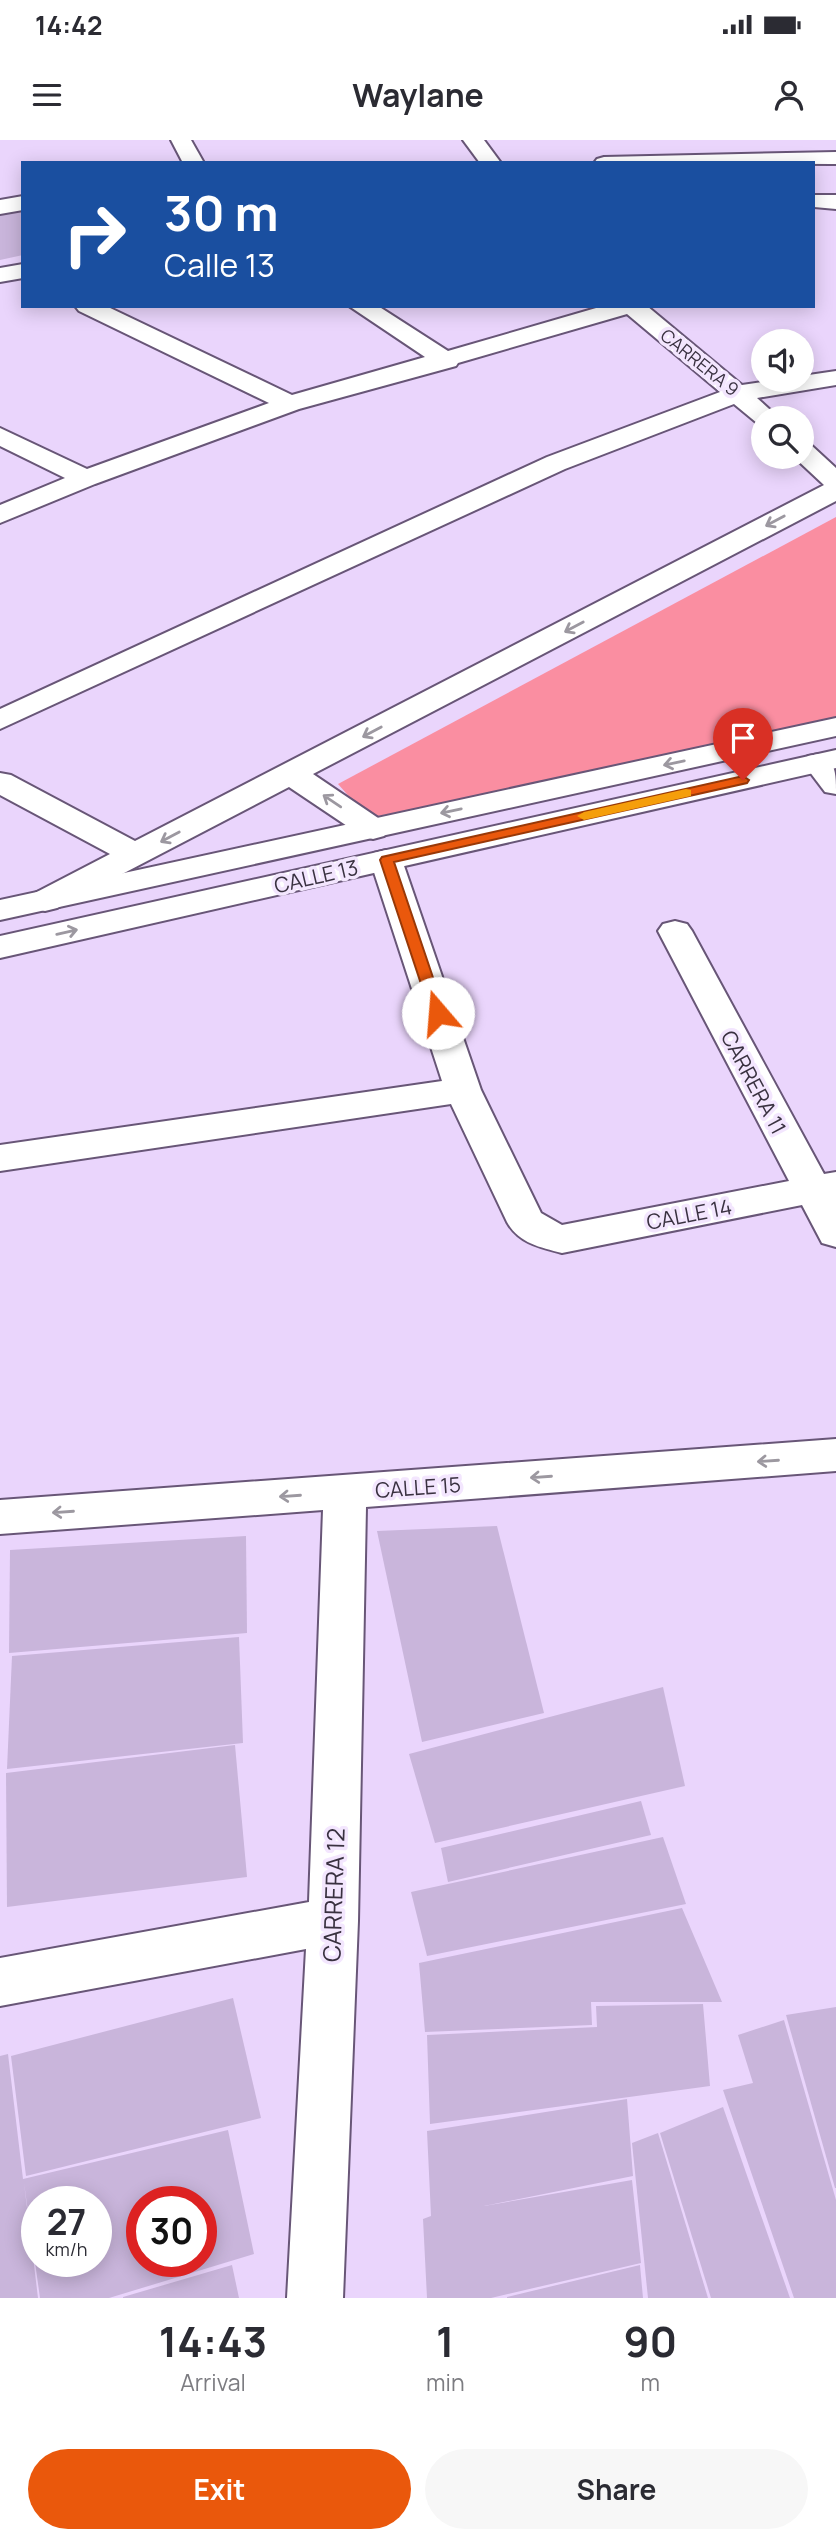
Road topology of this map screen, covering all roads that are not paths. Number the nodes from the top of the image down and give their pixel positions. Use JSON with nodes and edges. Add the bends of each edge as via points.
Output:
{"nodes":[{"id":1,"x":181,"y":140,"type":"edge"},
{"id":2,"x":473,"y":140,"type":"edge"},
{"id":3,"x":836,"y":158,"type":"edge"},
{"id":4,"x":193,"y":161,"type":"edge"},
{"id":5,"x":489,"y":161,"type":"edge"},
{"id":6,"x":697,"y":161,"type":"edge"},
{"id":7,"x":815,"y":201,"type":"edge"},
{"id":8,"x":836,"y":202,"type":"edge"},
{"id":9,"x":21,"y":203,"type":"edge"},
{"id":10,"x":0,"y":207,"type":"edge"},
{"id":11,"x":91,"y":308,"type":"edge"},
{"id":12,"x":364,"y":308,"type":"edge"},
{"id":13,"x":624,"y":308,"type":"edge"},
{"id":14,"x":633,"y":308,"type":"edge"},
{"id":15,"x":447,"y":361,"type":"junction"},
{"id":16,"x":836,"y":378,"type":"edge"},
{"id":17,"x":738,"y":393,"type":"junction"},
{"id":18,"x":290,"y":404,"type":"junction"},
{"id":19,"x":753,"y":406,"type":"edge"},
{"id":20,"x":0,"y":436,"type":"edge"},
{"id":21,"x":814,"y":461,"type":"edge"},
{"id":22,"x":86,"y":478,"type":"junction"},
{"id":23,"x":836,"y":482,"type":"edge"},
{"id":24,"x":836,"y":490,"type":"edge"},
{"id":25,"x":0,"y":515,"type":"edge"},
{"id":26,"x":0,"y":720,"type":"edge"},
{"id":27,"x":836,"y":727,"type":"edge"},
{"id":28,"x":830,"y":769,"type":"edge"},
{"id":29,"x":291,"y":774,"type":"junction"},
{"id":30,"x":0,"y":782,"type":"edge"},
{"id":31,"x":380,"y":844,"type":"junction"},
{"id":32,"x":136,"y":855,"type":"junction"},
{"id":33,"x":45,"y":901,"type":"junction"},
{"id":34,"x":0,"y":910,"type":"edge"},
{"id":35,"x":675,"y":931,"type":"dead end"},
{"id":36,"x":0,"y":947,"type":"edge"},
{"id":37,"x":463,"y":1090,"type":"junction"},
{"id":38,"x":0,"y":1158,"type":"edge"},
{"id":39,"x":824,"y":1188,"type":"edge"},
{"id":40,"x":836,"y":1233,"type":"edge"},
{"id":41,"x":836,"y":1455,"type":"edge"},
{"id":42,"x":345,"y":1492,"type":"junction"},
{"id":43,"x":0,"y":1517,"type":"edge"},
{"id":44,"x":333,"y":1921,"type":"junction"},
{"id":45,"x":0,"y":1982,"type":"edge"},
{"id":46,"x":315,"y":2298,"type":"edge"}],
"edges":[{"from":1,"to":4,"type":"street"},
{"from":2,"to":5,"type":"street"},
{"from":3,"to":6,"type":"street"},
{"from":7,"to":8,"type":"street"},
{"from":9,"to":10,"type":"street"},
{"from":11,"to":18,"type":"street"},
{"from":12,"to":15,"type":"street"},
{"from":13,"to":15,"type":"street"},
{"from":14,"to":17,"type":"street","name":"CARRERA 9"},
{"from":15,"to":18,"type":"street"},
{"from":16,"to":17,"type":"street"},
{"from":17,"to":19,"type":"street","name":"CARRERA 9"},
{"from":17,"to":26,"type":"street","via":[[556,463]]},
{"from":18,"to":22,"type":"street"},
{"from":20,"to":22,"type":"street"},
{"from":21,"to":23,"type":"street"},
{"from":22,"to":25,"type":"street"},
{"from":24,"to":29,"type":"street","one_way":true},
{"from":27,"to":31,"type":"street","name":"CALLE 13","one_way":true},
{"from":28,"to":31,"type":"street","name":"CALLE 13"},
{"from":31,"to":29,"type":"street","one_way":true},
{"from":29,"to":32,"type":"street","one_way":true},
{"from":30,"to":32,"type":"street"},
{"from":31,"to":33,"type":"street","name":"CALLE 13"},
{"from":36,"to":31,"type":"street","name":"CALLE 13","one_way":true},
{"from":31,"to":37,"type":"street"},
{"from":32,"to":33,"type":"street"},
{"from":33,"to":34,"type":"street","name":"CALLE 13"},
{"from":35,"to":39,"type":"street","name":"CARRERA 11"},
{"from":37,"to":38,"type":"street"},
{"from":37,"to":39,"type":"street","name":"CALLE 14","via":[[526,1222],[542,1234],[562,1239]]},
{"from":39,"to":40,"type":"street","name":"CARRERA 11"},
{"from":41,"to":42,"type":"street","name":"CALLE 15","one_way":true},
{"from":42,"to":43,"type":"street","name":"CALLE 15","one_way":true},
{"from":42,"to":44,"type":"street","name":"CARRERA 12"},
{"from":44,"to":45,"type":"street"},
{"from":44,"to":46,"type":"street","name":"CARRERA 12"}]}
